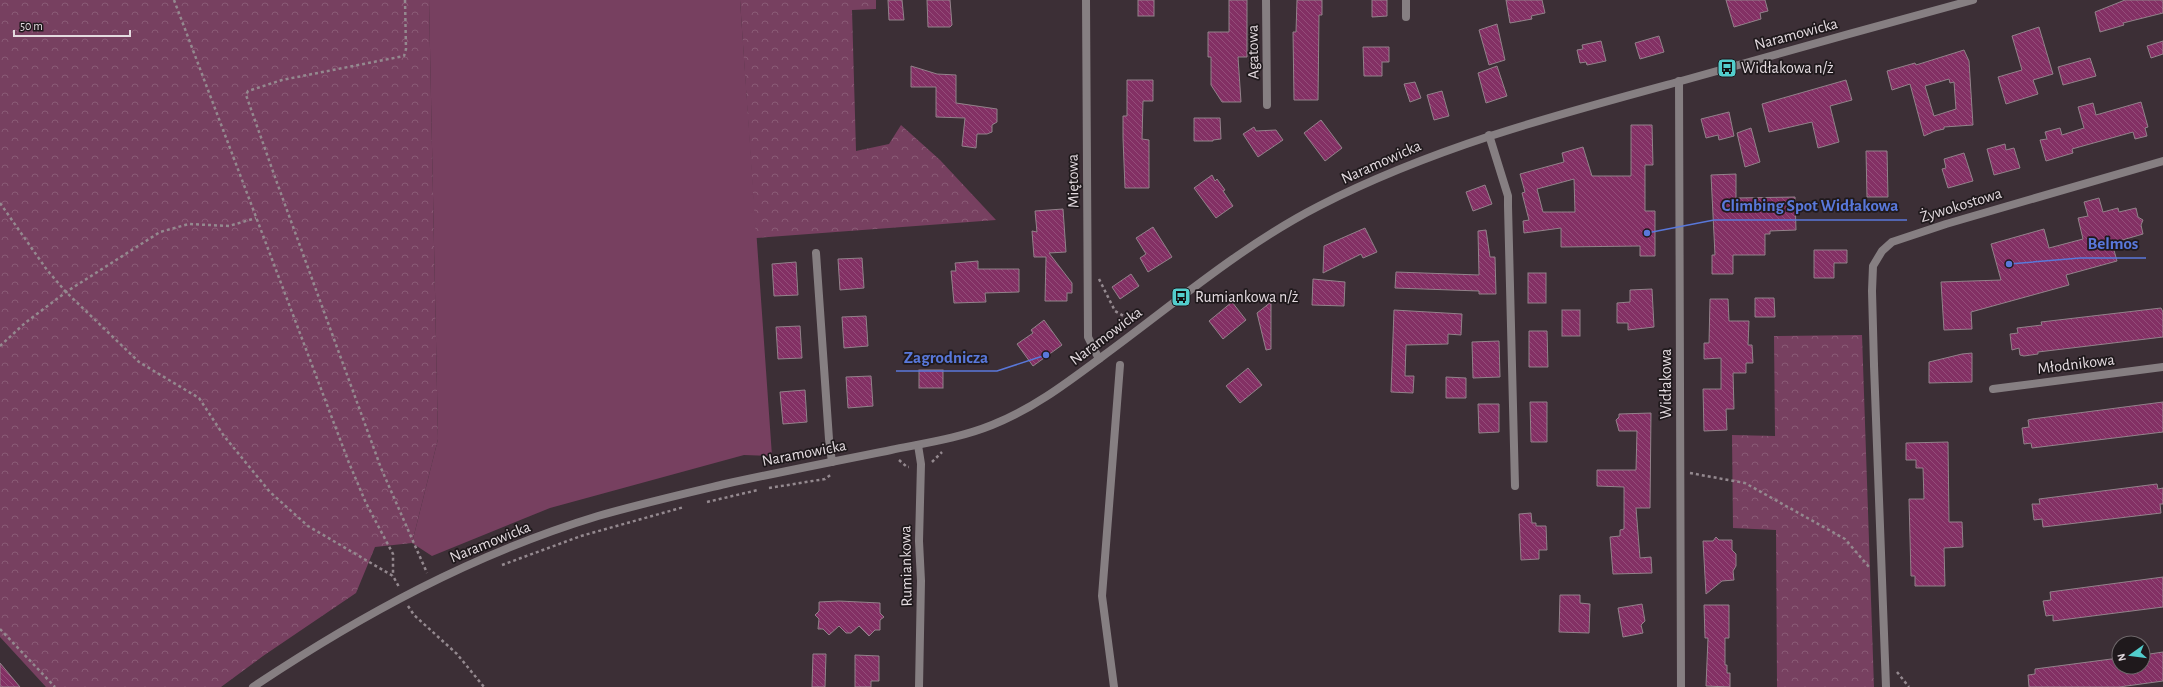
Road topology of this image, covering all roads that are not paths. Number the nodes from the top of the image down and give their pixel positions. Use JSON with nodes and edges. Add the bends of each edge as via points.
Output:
{"nodes":[{"id":1,"x":1086,"y":0,"type":"edge"},
{"id":2,"x":1266,"y":0,"type":"edge"},
{"id":3,"x":1406,"y":0,"type":"edge"},
{"id":4,"x":1973,"y":0,"type":"edge"},
{"id":5,"x":1406,"y":17,"type":"dead end"},
{"id":6,"x":1679,"y":81,"type":"junction"},
{"id":7,"x":1267,"y":105,"type":"dead end"},
{"id":8,"x":1489,"y":135,"type":"junction"},
{"id":9,"x":2163,"y":160,"type":"edge"},
{"id":10,"x":816,"y":253,"type":"dead end"},
{"id":11,"x":1100,"y":359,"type":"junction"},
{"id":12,"x":1120,"y":365,"type":"dead end"},
{"id":13,"x":2163,"y":367,"type":"edge"},
{"id":14,"x":1993,"y":389,"type":"dead end"},
{"id":15,"x":918,"y":445,"type":"junction"},
{"id":16,"x":832,"y":462,"type":"junction"},
{"id":17,"x":1515,"y":486,"type":"dead end"},
{"id":18,"x":254,"y":687,"type":"edge"},
{"id":19,"x":919,"y":687,"type":"edge"},
{"id":20,"x":1114,"y":687,"type":"edge"},
{"id":21,"x":1680,"y":687,"type":"edge"},
{"id":22,"x":1886,"y":687,"type":"edge"}],
"edges":[{"from":1,"to":11,"type":"street","name":"Miętowa","via":[[1088,337]]},
{"from":2,"to":7,"type":"street","name":"Agatowa"},
{"from":3,"to":5,"type":"street"},
{"from":4,"to":6,"type":"street","name":"Naramowicka"},
{"from":6,"to":8,"type":"street","name":"Naramowicka"},
{"from":6,"to":21,"type":"street","name":"Widłakowa"},
{"from":8,"to":11,"type":"street","name":"Naramowicka","via":[[1402,168],[1297,218],[1256,242]]},
{"from":8,"to":17,"type":"street","via":[[1508,196]]},
{"from":9,"to":22,"type":"street","name":"Żywokostowa","via":[[1892,242],[1882,251],[1873,266],[1874,365]]},
{"from":10,"to":16,"type":"street"},
{"from":11,"to":15,"type":"street","name":"Naramowicka","via":[[1042,400],[1009,418],[967,434]]},
{"from":12,"to":20,"type":"street","via":[[1102,596]]},
{"from":13,"to":14,"type":"street","name":"Młodnikowa"},
{"from":15,"to":16,"type":"street","name":"Naramowicka"},
{"from":15,"to":19,"type":"street","name":"Rumiankowa","via":[[921,464]]},
{"from":16,"to":18,"type":"street","name":"Naramowicka","via":[[722,485],[596,517],[495,553],[403,596],[340,631]]}]}
